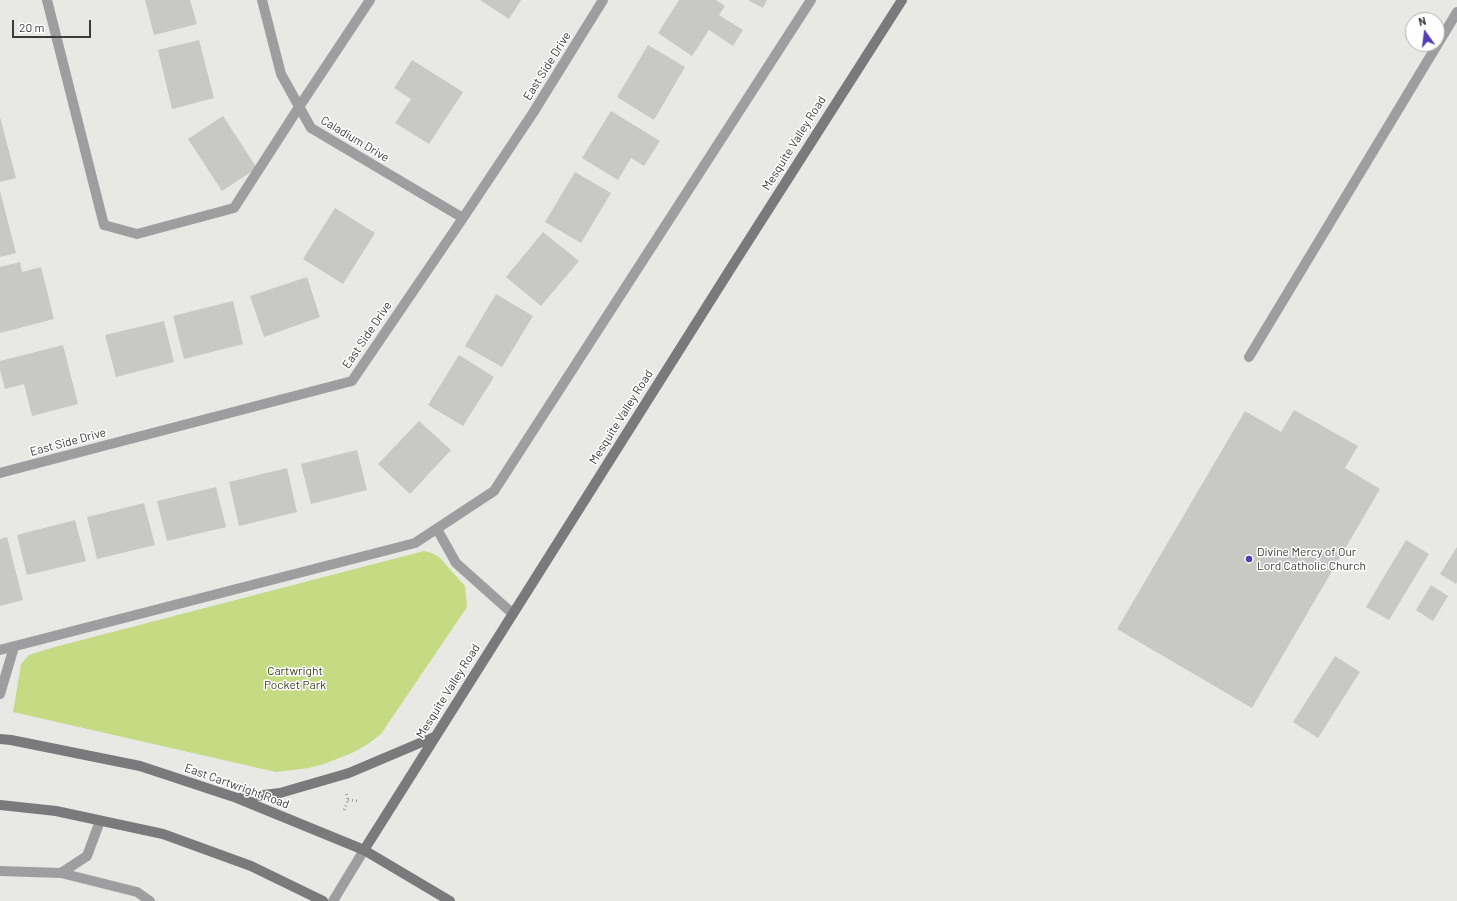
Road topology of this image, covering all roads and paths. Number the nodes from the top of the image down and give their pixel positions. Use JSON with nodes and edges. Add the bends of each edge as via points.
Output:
{"nodes":[{"id":1,"x":47,"y":0,"type":"edge"},
{"id":2,"x":262,"y":0,"type":"edge"},
{"id":3,"x":370,"y":0,"type":"edge"},
{"id":4,"x":603,"y":0,"type":"edge"},
{"id":5,"x":811,"y":0,"type":"edge"},
{"id":6,"x":902,"y":0,"type":"edge"},
{"id":7,"x":1457,"y":12,"type":"edge"},
{"id":8,"x":299,"y":107,"type":"junction"},
{"id":9,"x":463,"y":218,"type":"junction"},
{"id":10,"x":1249,"y":357,"type":"dead end"},
{"id":11,"x":0,"y":473,"type":"edge"},
{"id":12,"x":437,"y":529,"type":"junction"},
{"id":13,"x":512,"y":613,"type":"junction"},
{"id":14,"x":14,"y":647,"type":"junction"},
{"id":15,"x":0,"y":650,"type":"edge"},
{"id":16,"x":0,"y":694,"type":"edge"},
{"id":17,"x":434,"y":737,"type":"junction"},
{"id":18,"x":0,"y":739,"type":"edge"},
{"id":19,"x":344,"y":789,"type":"dead end"},
{"id":20,"x":237,"y":798,"type":"junction"},
{"id":21,"x":348,"y":800,"type":"junction"},
{"id":22,"x":360,"y":802,"type":"dead end"},
{"id":23,"x":0,"y":806,"type":"edge"},
{"id":24,"x":344,"y":810,"type":"dead end"},
{"id":25,"x":100,"y":821,"type":"junction"},
{"id":26,"x":364,"y":850,"type":"junction"},
{"id":27,"x":0,"y":871,"type":"edge"},
{"id":28,"x":61,"y":874,"type":"junction"},
{"id":29,"x":150,"y":901,"type":"edge"},
{"id":30,"x":323,"y":901,"type":"edge"},
{"id":31,"x":333,"y":901,"type":"edge"},
{"id":32,"x":450,"y":901,"type":"edge"}],
"edges":[{"from":1,"to":8,"type":"street","via":[[104,225],[137,234],[234,208]]},
{"from":2,"to":8,"type":"street","name":"Caladium Drive","via":[[281,74]]},
{"from":3,"to":8,"type":"street"},
{"from":4,"to":9,"type":"street","name":"East Side Drive"},
{"from":5,"to":12,"type":"street","via":[[494,491]]},
{"from":6,"to":13,"type":"main road","name":"Mesquite Valley Road"},
{"from":7,"to":10,"type":"street"},
{"from":8,"to":9,"type":"street","name":"Caladium Drive","via":[[311,128]]},
{"from":9,"to":11,"type":"street","name":"East Side Drive","via":[[352,381]]},
{"from":12,"to":13,"type":"street","via":[[456,563]]},
{"from":12,"to":14,"type":"street","via":[[415,544]]},
{"from":13,"to":17,"type":"main road","name":"Mesquite Valley Road"},
{"from":14,"to":15,"type":"street"},
{"from":14,"to":16,"type":"street"},
{"from":17,"to":20,"type":"main road","via":[[350,773],[280,793]]},
{"from":17,"to":26,"type":"main road","name":"Mesquite Valley Road"},
{"from":18,"to":20,"type":"main road","name":"East Cartwright Road","via":[[140,766]]},
{"from":19,"to":21,"type":"path"},
{"from":20,"to":26,"type":"main road","name":"East Cartwright Road"},
{"from":21,"to":22,"type":"path"},
{"from":21,"to":24,"type":"path"},
{"from":23,"to":25,"type":"main road","via":[[56,811]]},
{"from":25,"to":28,"type":"street","via":[[87,856]]},
{"from":25,"to":30,"type":"main road","via":[[163,834],[251,866]]},
{"from":26,"to":31,"type":"street"},
{"from":26,"to":32,"type":"main road","name":"East Cartwright Road"},
{"from":27,"to":28,"type":"street"},
{"from":28,"to":29,"type":"street","via":[[137,892]]}]}
